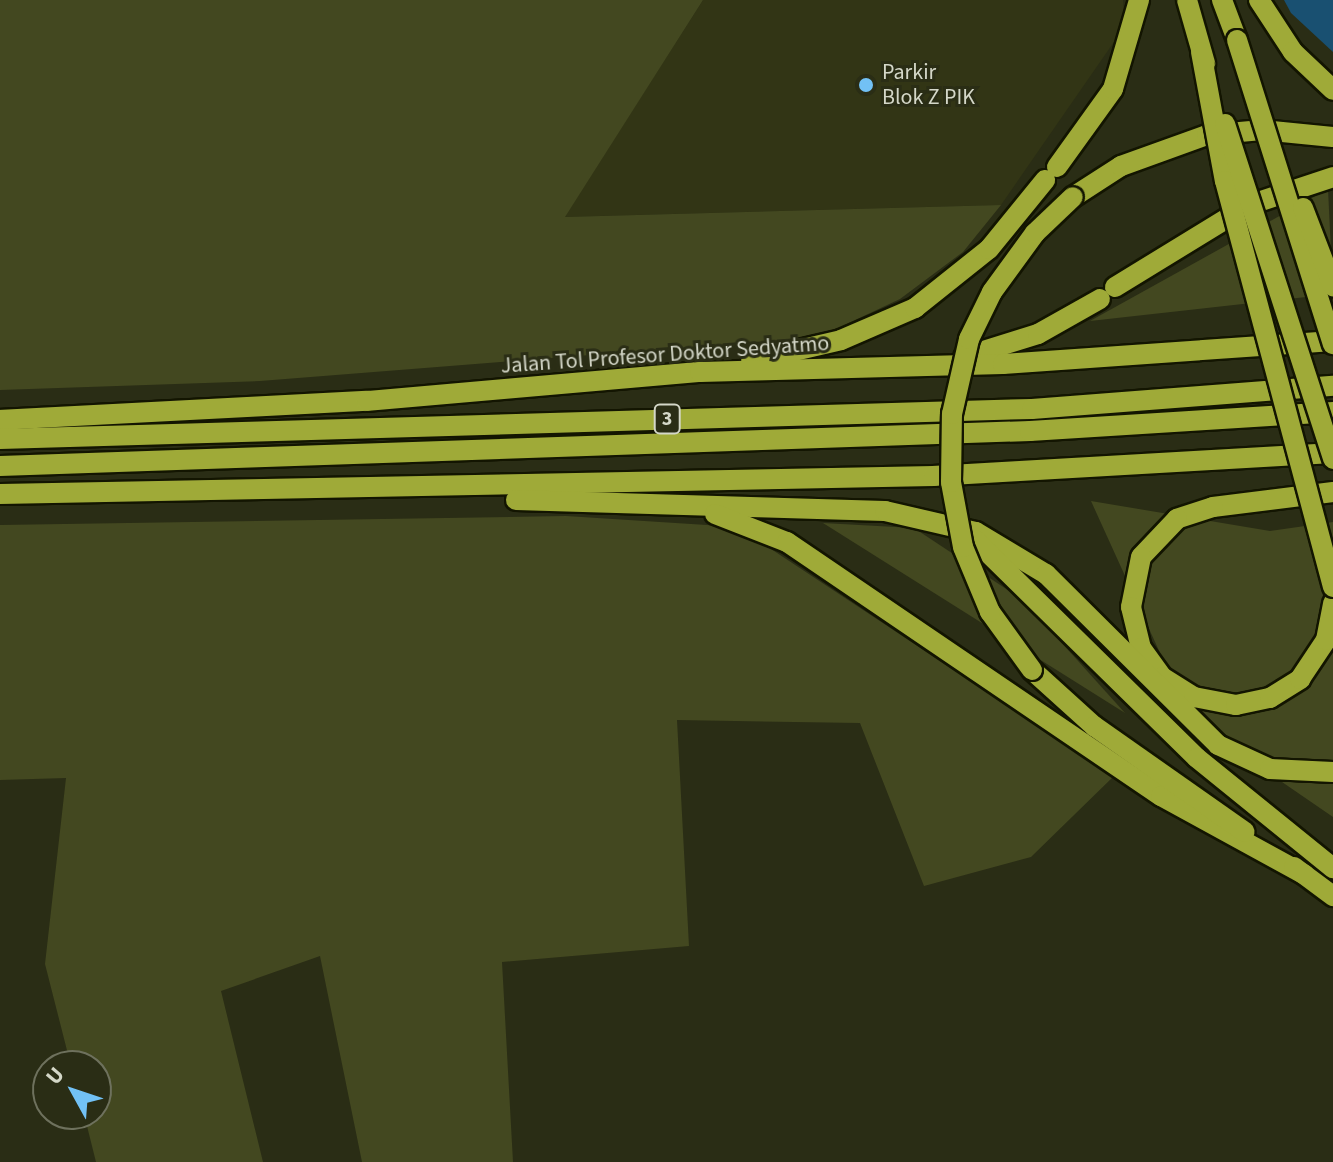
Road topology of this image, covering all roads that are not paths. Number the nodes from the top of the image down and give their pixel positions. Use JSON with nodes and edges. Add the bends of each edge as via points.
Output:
{"nodes":[{"id":1,"x":1139,"y":0,"type":"edge"},
{"id":2,"x":1187,"y":0,"type":"edge"},
{"id":3,"x":1222,"y":0,"type":"edge"},
{"id":4,"x":1259,"y":0,"type":"edge"},
{"id":5,"x":1237,"y":40,"type":"junction"},
{"id":6,"x":1201,"y":52,"type":"junction"},
{"id":7,"x":1333,"y":90,"type":"edge"},
{"id":8,"x":1333,"y":137,"type":"edge"},
{"id":9,"x":1333,"y":177,"type":"edge"},
{"id":10,"x":1333,"y":286,"type":"edge"},
{"id":11,"x":1333,"y":342,"type":"edge"},
{"id":12,"x":933,"y":365,"type":"junction"},
{"id":13,"x":700,"y":372,"type":"junction"},
{"id":14,"x":1333,"y":386,"type":"edge"},
{"id":15,"x":1333,"y":412,"type":"edge"},
{"id":16,"x":1,"y":426,"type":"edge"},
{"id":17,"x":1333,"y":456,"type":"edge"},
{"id":18,"x":0,"y":466,"type":"edge"},
{"id":19,"x":1333,"y":492,"type":"edge"},
{"id":20,"x":332,"y":493,"type":"junction"},
{"id":21,"x":0,"y":494,"type":"edge"},
{"id":22,"x":688,"y":506,"type":"junction"},
{"id":23,"x":951,"y":525,"type":"junction"},
{"id":24,"x":1333,"y":587,"type":"edge"},
{"id":25,"x":1333,"y":603,"type":"edge"},
{"id":26,"x":1333,"y":772,"type":"edge"},
{"id":27,"x":1333,"y":868,"type":"edge"},
{"id":28,"x":1305,"y":875,"type":"junction"},
{"id":29,"x":1333,"y":896,"type":"edge"}],
"edges":[{"from":1,"to":13,"type":"highway","via":[[1113,89],[989,249],[915,308],[841,340]]},
{"from":2,"to":6,"type":"highway","bridge":true},
{"from":3,"to":5,"type":"highway"},
{"from":4,"to":7,"type":"highway","via":[[1287,44]]},
{"from":5,"to":10,"type":"highway","bridge":true},
{"from":5,"to":11,"type":"highway","bridge":true},
{"from":6,"to":17,"type":"highway","bridge":true},
{"from":6,"to":24,"type":"highway","bridge":true,"via":[[1225,181]]},
{"from":8,"to":28,"type":"highway","bridge":true,"via":[[1262,130],[1207,135],[1121,166],[1073,197],[1023,247],[983,308],[952,414],[951,482],[963,547],[990,612],[1032,670],[1102,732]]},
{"from":9,"to":12,"type":"highway","via":[[1249,205],[1038,334]]},
{"from":11,"to":12,"type":"highway","name":"Jalan Tol Profesor Doktor Sedyatmo","number":"3"},
{"from":12,"to":13,"type":"highway","name":"Jalan Tol Profesor Doktor Sedyatmo","number":"3"},
{"from":13,"to":16,"type":"highway","name":"Jalan Tol Profesor Doktor Sedyatmo","number":"3"},
{"from":14,"to":16,"type":"highway","name":"Jalan Tol Profesor Doktor Sedyatmo","number":"3","via":[[1032,409]]},
{"from":15,"to":18,"type":"highway","number":"3","via":[[1030,431]]},
{"from":17,"to":20,"type":"highway","via":[[1075,471]]},
{"from":19,"to":25,"type":"highway","via":[[1213,507],[1177,519],[1141,557],[1131,607],[1146,659],[1183,692],[1236,705],[1282,692],[1317,658]]},
{"from":20,"to":21,"type":"highway"},
{"from":20,"to":22,"type":"highway"},
{"from":22,"to":23,"type":"highway","via":[[885,511]]},
{"from":22,"to":28,"type":"highway","via":[[787,542],[1161,796]]},
{"from":23,"to":26,"type":"highway","via":[[1027,558],[1164,697],[1242,759],[1285,772]]},
{"from":23,"to":27,"type":"highway","via":[[1008,566],[1185,747]]},
{"from":28,"to":29,"type":"highway"}]}
